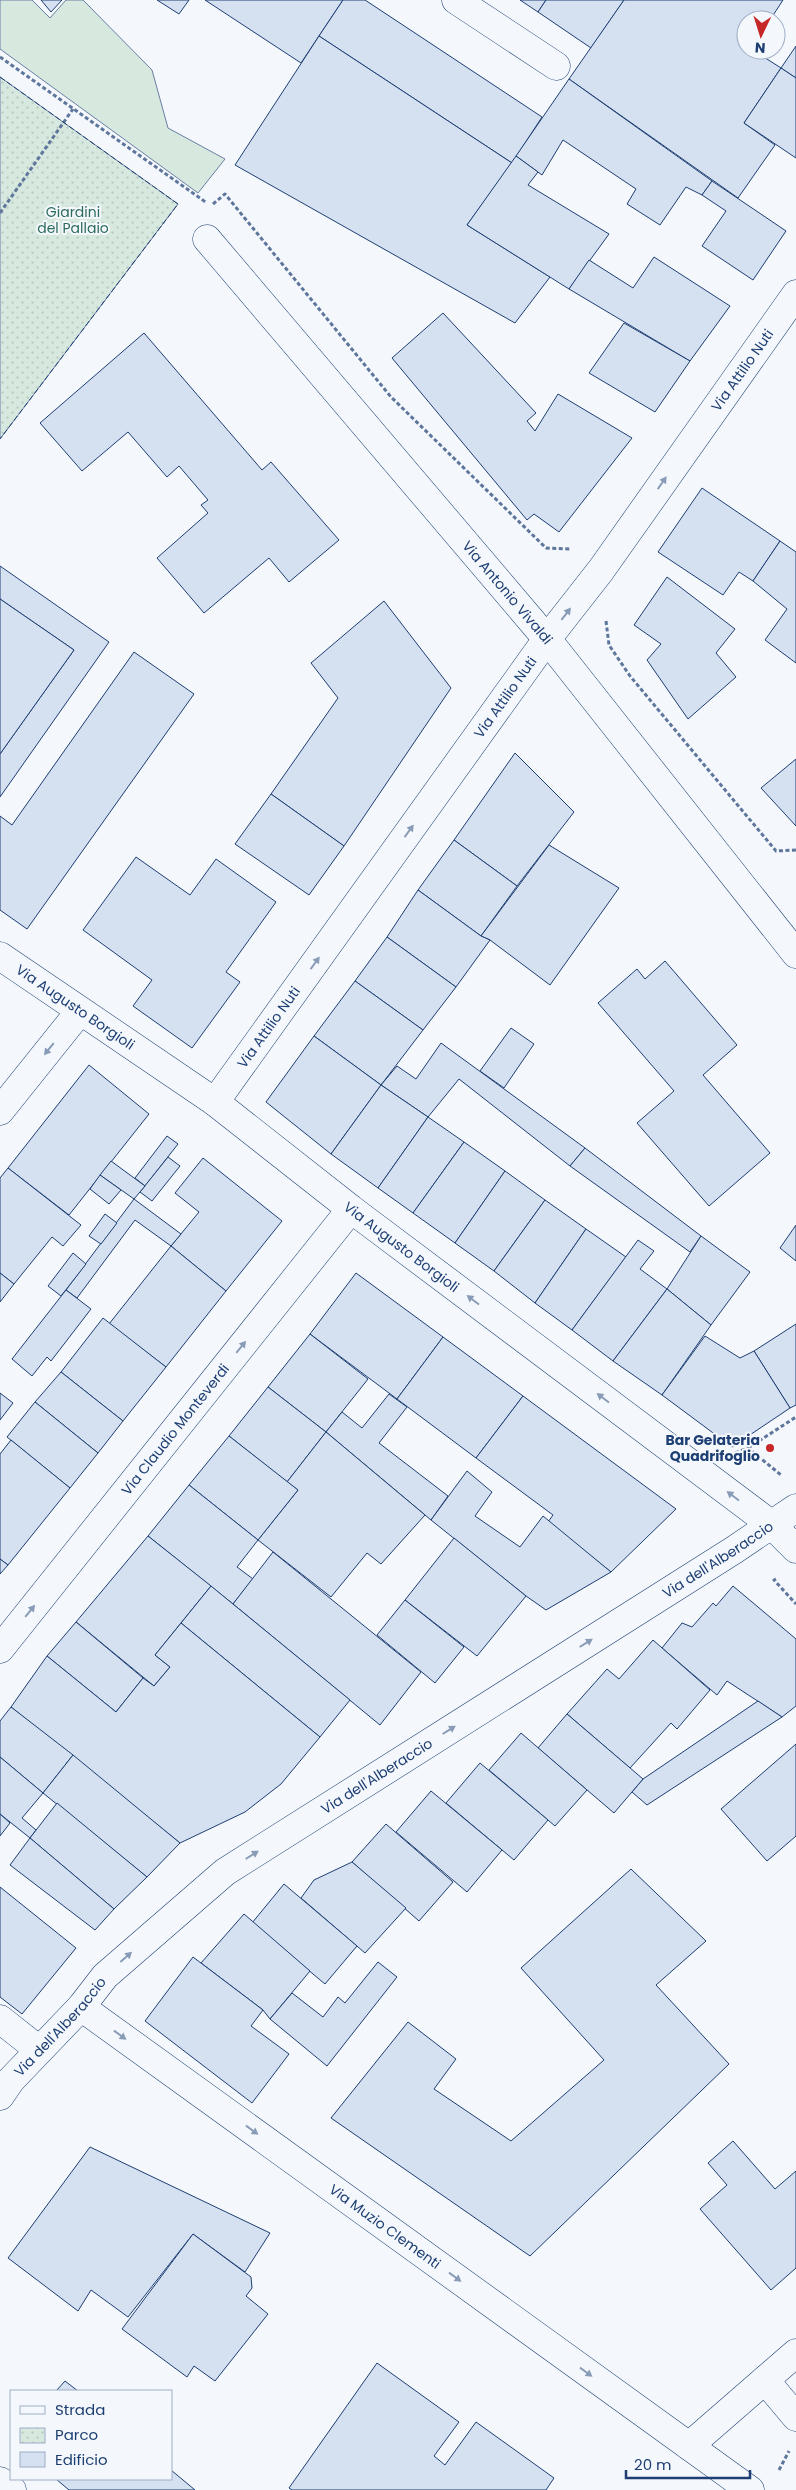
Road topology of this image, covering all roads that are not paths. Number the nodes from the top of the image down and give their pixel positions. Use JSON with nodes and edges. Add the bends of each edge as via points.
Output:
{"nodes":[{"id":1,"x":456,"y":0,"type":"edge"},
{"id":2,"x":556,"y":66,"type":"dead end"},
{"id":3,"x":207,"y":240,"type":"dead end"},
{"id":4,"x":796,"y":294,"type":"edge"},
{"id":5,"x":547,"y":640,"type":"junction"},
{"id":6,"x":796,"y":954,"type":"edge"},
{"id":7,"x":0,"y":956,"type":"edge"},
{"id":8,"x":80,"y":1011,"type":"junction"},
{"id":9,"x":215,"y":1102,"type":"junction"},
{"id":10,"x":0,"y":1111,"type":"edge"},
{"id":11,"x":351,"y":1209,"type":"junction"},
{"id":12,"x":796,"y":1508,"type":"edge"},
{"id":13,"x":772,"y":1525,"type":"junction"},
{"id":14,"x":796,"y":1549,"type":"edge"},
{"id":15,"x":0,"y":1649,"type":"edge"},
{"id":16,"x":80,"y":2007,"type":"junction"},
{"id":17,"x":0,"y":2019,"type":"edge"},
{"id":18,"x":39,"y":2050,"type":"junction"},
{"id":19,"x":0,"y":2096,"type":"edge"},
{"id":20,"x":796,"y":2353,"type":"edge"},
{"id":21,"x":766,"y":2380,"type":"junction"},
{"id":22,"x":796,"y":2417,"type":"edge"},
{"id":23,"x":689,"y":2446,"type":"junction"},
{"id":24,"x":0,"y":2481,"type":"edge"},
{"id":25,"x":12,"y":2490,"type":"edge"},
{"id":26,"x":750,"y":2490,"type":"edge"}],
"edges":[{"from":1,"to":2,"type":"street"},
{"from":3,"to":5,"type":"street","name":"Via Antonio Vivaldi"},
{"from":5,"to":4,"type":"street","name":"Via Attilio Nuti","one_way":true,"via":[[601,570]]},
{"from":5,"to":6,"type":"street","name":"Via Antonio Vivaldi"},
{"from":9,"to":5,"type":"street","name":"Via Attilio Nuti","one_way":true},
{"from":7,"to":8,"type":"street","name":"Via Augusto Borgioli"},
{"from":8,"to":9,"type":"street","name":"Via Augusto Borgioli"},
{"from":8,"to":10,"type":"street","one_way":true},
{"from":9,"to":11,"type":"street","name":"Via Augusto Borgioli"},
{"from":13,"to":11,"type":"street","name":"Via Augusto Borgioli","one_way":true},
{"from":15,"to":11,"type":"street","name":"Via Claudio Monteverdi","one_way":true},
{"from":12,"to":13,"type":"street","name":"Via dell'Alberaccio"},
{"from":13,"to":14,"type":"street","name":"Via Augusto Borgioli"},
{"from":16,"to":13,"type":"street","name":"Via dell'Alberaccio","one_way":true,"via":[[105,1976],[225,1872]]},
{"from":16,"to":18,"type":"street","name":"Via dell'Alberaccio"},
{"from":16,"to":23,"type":"street","name":"Via Muzio Clementi","one_way":true},
{"from":17,"to":18,"type":"street"},
{"from":18,"to":19,"type":"street","name":"Via dell'Alberaccio"},
{"from":20,"to":21,"type":"street"},
{"from":21,"to":22,"type":"street"},
{"from":21,"to":23,"type":"street"},
{"from":23,"to":26,"type":"street","name":"Via Muzio Clementi"},
{"from":24,"to":25,"type":"street"}]}
